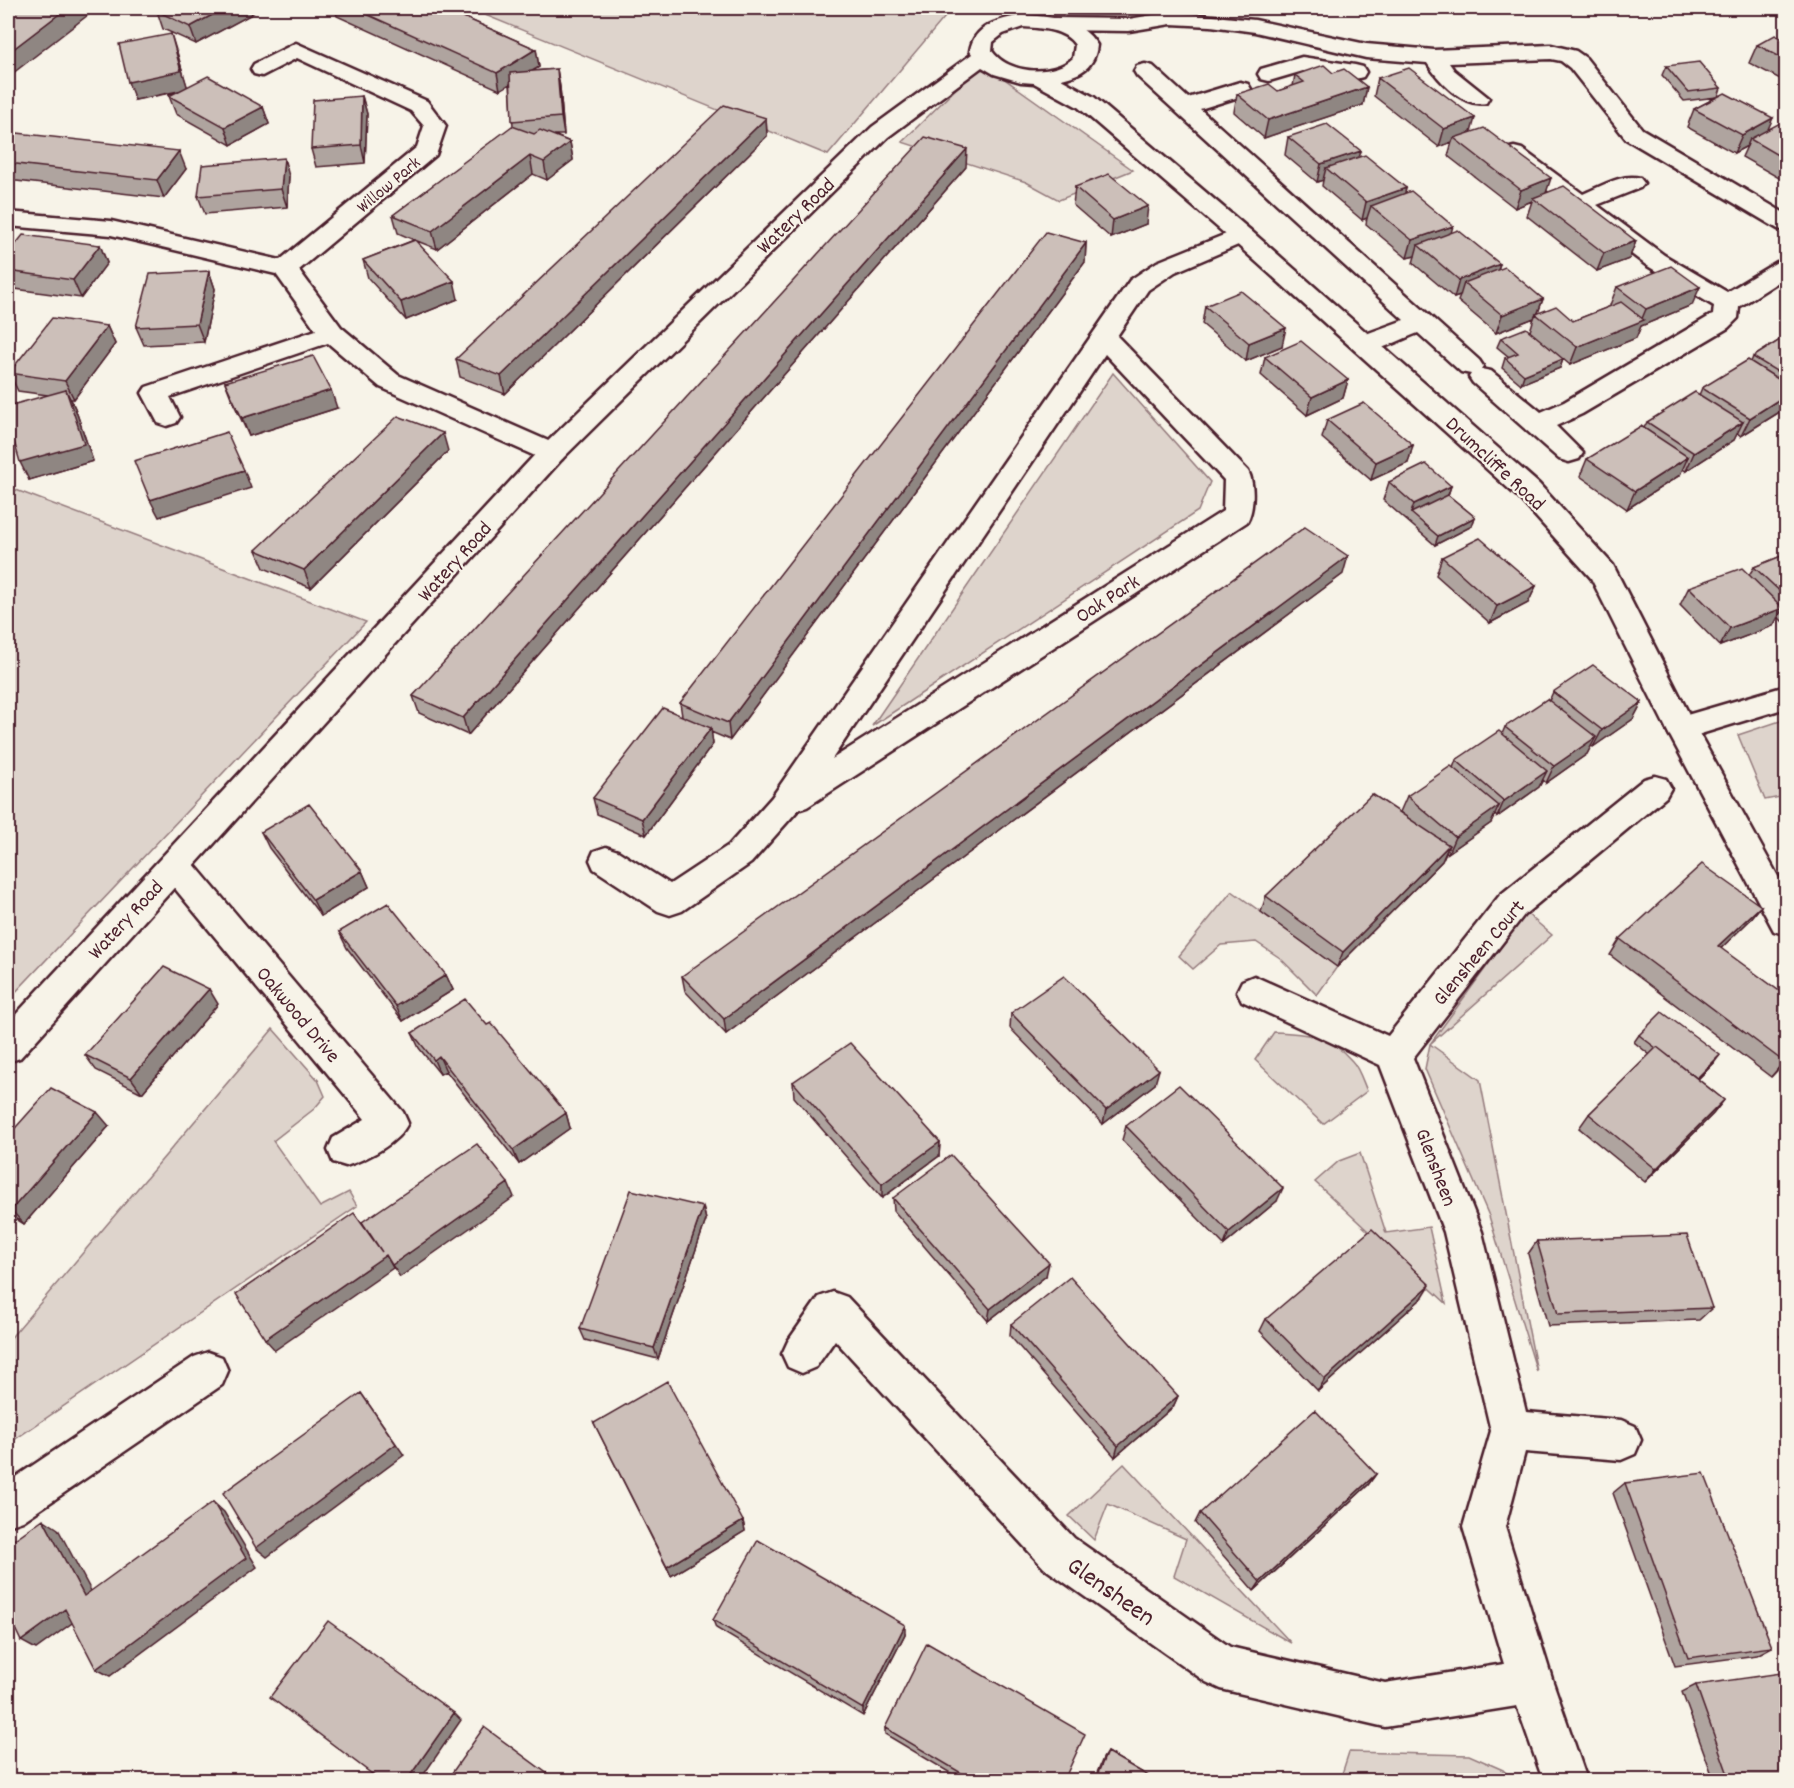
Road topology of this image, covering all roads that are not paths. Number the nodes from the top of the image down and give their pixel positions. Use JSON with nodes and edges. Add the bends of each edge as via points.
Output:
{"nodes":[{"id":1,"x":1005,"y":8,"type":"edge"},
{"id":2,"x":1047,"y":22,"type":"junction"},
{"id":3,"x":1130,"y":25,"type":"junction"},
{"id":4,"x":982,"y":38,"type":"junction"},
{"id":5,"x":1310,"y":39,"type":"junction"},
{"id":6,"x":1434,"y":57,"type":"junction"},
{"id":7,"x":1083,"y":59,"type":"junction"},
{"id":8,"x":1302,"y":64,"type":"junction"},
{"id":9,"x":262,"y":69,"type":"dead end"},
{"id":10,"x":1145,"y":71,"type":"dead end"},
{"id":11,"x":1355,"y":72,"type":"dead end"},
{"id":12,"x":1269,"y":74,"type":"dead end"},
{"id":13,"x":1031,"y":77,"type":"junction"},
{"id":14,"x":1240,"y":89,"type":"dead end"},
{"id":15,"x":1478,"y":98,"type":"dead end"},
{"id":16,"x":924,"y":99,"type":"junction"},
{"id":17,"x":1086,"y":102,"type":"junction"},
{"id":18,"x":1185,"y":106,"type":"junction"},
{"id":19,"x":1513,"y":153,"type":"edge"},
{"id":20,"x":1632,"y":183,"type":"dead end"},
{"id":21,"x":1579,"y":204,"type":"junction"},
{"id":22,"x":8,"y":219,"type":"edge"},
{"id":23,"x":1786,"y":224,"type":"edge"},
{"id":24,"x":1241,"y":235,"type":"junction"},
{"id":25,"x":1786,"y":267,"type":"edge"},
{"id":26,"x":285,"y":269,"type":"junction"},
{"id":27,"x":1727,"y":303,"type":"junction"},
{"id":28,"x":1422,"y":321,"type":"junction"},
{"id":29,"x":332,"y":333,"type":"junction"},
{"id":30,"x":1104,"y":338,"type":"junction"},
{"id":31,"x":1364,"y":344,"type":"junction"},
{"id":32,"x":167,"y":417,"type":"dead end"},
{"id":33,"x":1538,"y":424,"type":"junction"},
{"id":34,"x":552,"y":453,"type":"junction"},
{"id":35,"x":1569,"y":453,"type":"dead end"},
{"id":36,"x":1786,"y":697,"type":"edge"},
{"id":37,"x":1681,"y":728,"type":"junction"},
{"id":38,"x":1655,"y":788,"type":"dead end"},
{"id":39,"x":783,"y":806,"type":"junction"},
{"id":40,"x":606,"y":860,"type":"dead end"},
{"id":41,"x":175,"y":865,"type":"junction"},
{"id":42,"x":1786,"y":921,"type":"edge"},
{"id":43,"x":1254,"y":991,"type":"dead end"},
{"id":44,"x":8,"y":1047,"type":"edge"},
{"id":45,"x":1394,"y":1055,"type":"junction"},
{"id":46,"x":346,"y":1150,"type":"dead end"},
{"id":47,"x":802,"y":1354,"type":"dead end"},
{"id":48,"x":208,"y":1371,"type":"dead end"},
{"id":49,"x":1511,"y":1431,"type":"junction"},
{"id":50,"x":1621,"y":1440,"type":"dead end"},
{"id":51,"x":8,"y":1506,"type":"edge"},
{"id":52,"x":1531,"y":1682,"type":"junction"},
{"id":53,"x":1565,"y":1780,"type":"edge"}],
"edges":[{"from":1,"to":2,"type":"street"},
{"from":2,"to":3,"type":"street"},
{"from":2,"to":4,"type":"street","via":[[1004,25]]},
{"from":2,"to":7,"type":"street","via":[[1080,36],[1086,45]]},
{"from":3,"to":5,"type":"street","via":[[1171,18],[1211,20]]},
{"from":3,"to":7,"type":"street"},
{"from":4,"to":13,"type":"street","name":"Drumcliffe Road","via":[[997,69]]},
{"from":4,"to":16,"type":"street","name":"Watery Road"},
{"from":5,"to":6,"type":"street","via":[[1366,51]]},
{"from":5,"to":8,"type":"street"},
{"from":6,"to":15,"type":"street","via":[[1446,75]]},
{"from":6,"to":23,"type":"street","via":[[1543,52],[1568,56],[1578,63],[1634,134]]},
{"from":7,"to":13,"type":"street","via":[[1064,73]]},
{"from":7,"to":17,"type":"street"},
{"from":8,"to":11,"type":"street"},
{"from":8,"to":12,"type":"street"},
{"from":9,"to":26,"type":"street","name":"Willow Park","via":[[296,50],[419,106],[435,126],[429,150]]},
{"from":10,"to":18,"type":"street"},
{"from":13,"to":16,"type":"street","name":"Watery Road"},
{"from":13,"to":17,"type":"street","name":"Drumcliffe Road"},
{"from":14,"to":18,"type":"street"},
{"from":16,"to":34,"type":"street","name":"Watery Road","via":[[880,132]]},
{"from":17,"to":24,"type":"street","name":"Drumcliffe Road"},
{"from":18,"to":28,"type":"street"},
{"from":19,"to":21,"type":"street"},
{"from":20,"to":21,"type":"street"},
{"from":21,"to":27,"type":"street","via":[[1655,260]]},
{"from":22,"to":26,"type":"street","via":[[111,228]]},
{"from":24,"to":30,"type":"street","name":"Oak Park","via":[[1166,267],[1139,285]]},
{"from":24,"to":31,"type":"street","name":"Drumcliffe Road"},
{"from":25,"to":27,"type":"street"},
{"from":26,"to":29,"type":"street"},
{"from":27,"to":33,"type":"street","via":[[1725,318],[1719,322],[1573,408]]},
{"from":28,"to":31,"type":"street"},
{"from":28,"to":33,"type":"street"},
{"from":29,"to":32,"type":"street","via":[[155,393]]},
{"from":29,"to":34,"type":"street","via":[[389,381]]},
{"from":30,"to":39,"type":"street","name":"Oak Park"},
{"from":30,"to":39,"type":"street","name":"Oak Park","via":[[1238,478],[1237,515]]},
{"from":31,"to":37,"type":"street","name":"Drumcliffe Road","via":[[1529,491],[1603,572]]},
{"from":33,"to":35,"type":"street"},
{"from":34,"to":41,"type":"street","name":"Watery Road"},
{"from":36,"to":37,"type":"street"},
{"from":37,"to":42,"type":"street","name":"Drumcliffe Road"},
{"from":38,"to":45,"type":"street","name":"Glensheen Court","via":[[1512,905]]},
{"from":39,"to":40,"type":"street","name":"Oak Park","via":[[740,854],[670,901]]},
{"from":41,"to":44,"type":"street","name":"Watery Road"},
{"from":41,"to":46,"type":"street","name":"Oakwood Drive","via":[[390,1123]]},
{"from":43,"to":45,"type":"street"},
{"from":45,"to":49,"type":"street","name":"Glensheen","via":[[1462,1232]]},
{"from":47,"to":52,"type":"street","name":"Glensheen","via":[[833,1311],[1059,1553],[1221,1667],[1385,1705]]},
{"from":48,"to":51,"type":"street"},
{"from":49,"to":50,"type":"street"},
{"from":49,"to":52,"type":"street","name":"Glensheen","via":[[1484,1527]]},
{"from":52,"to":53,"type":"street","name":"Glensheen"}]}
